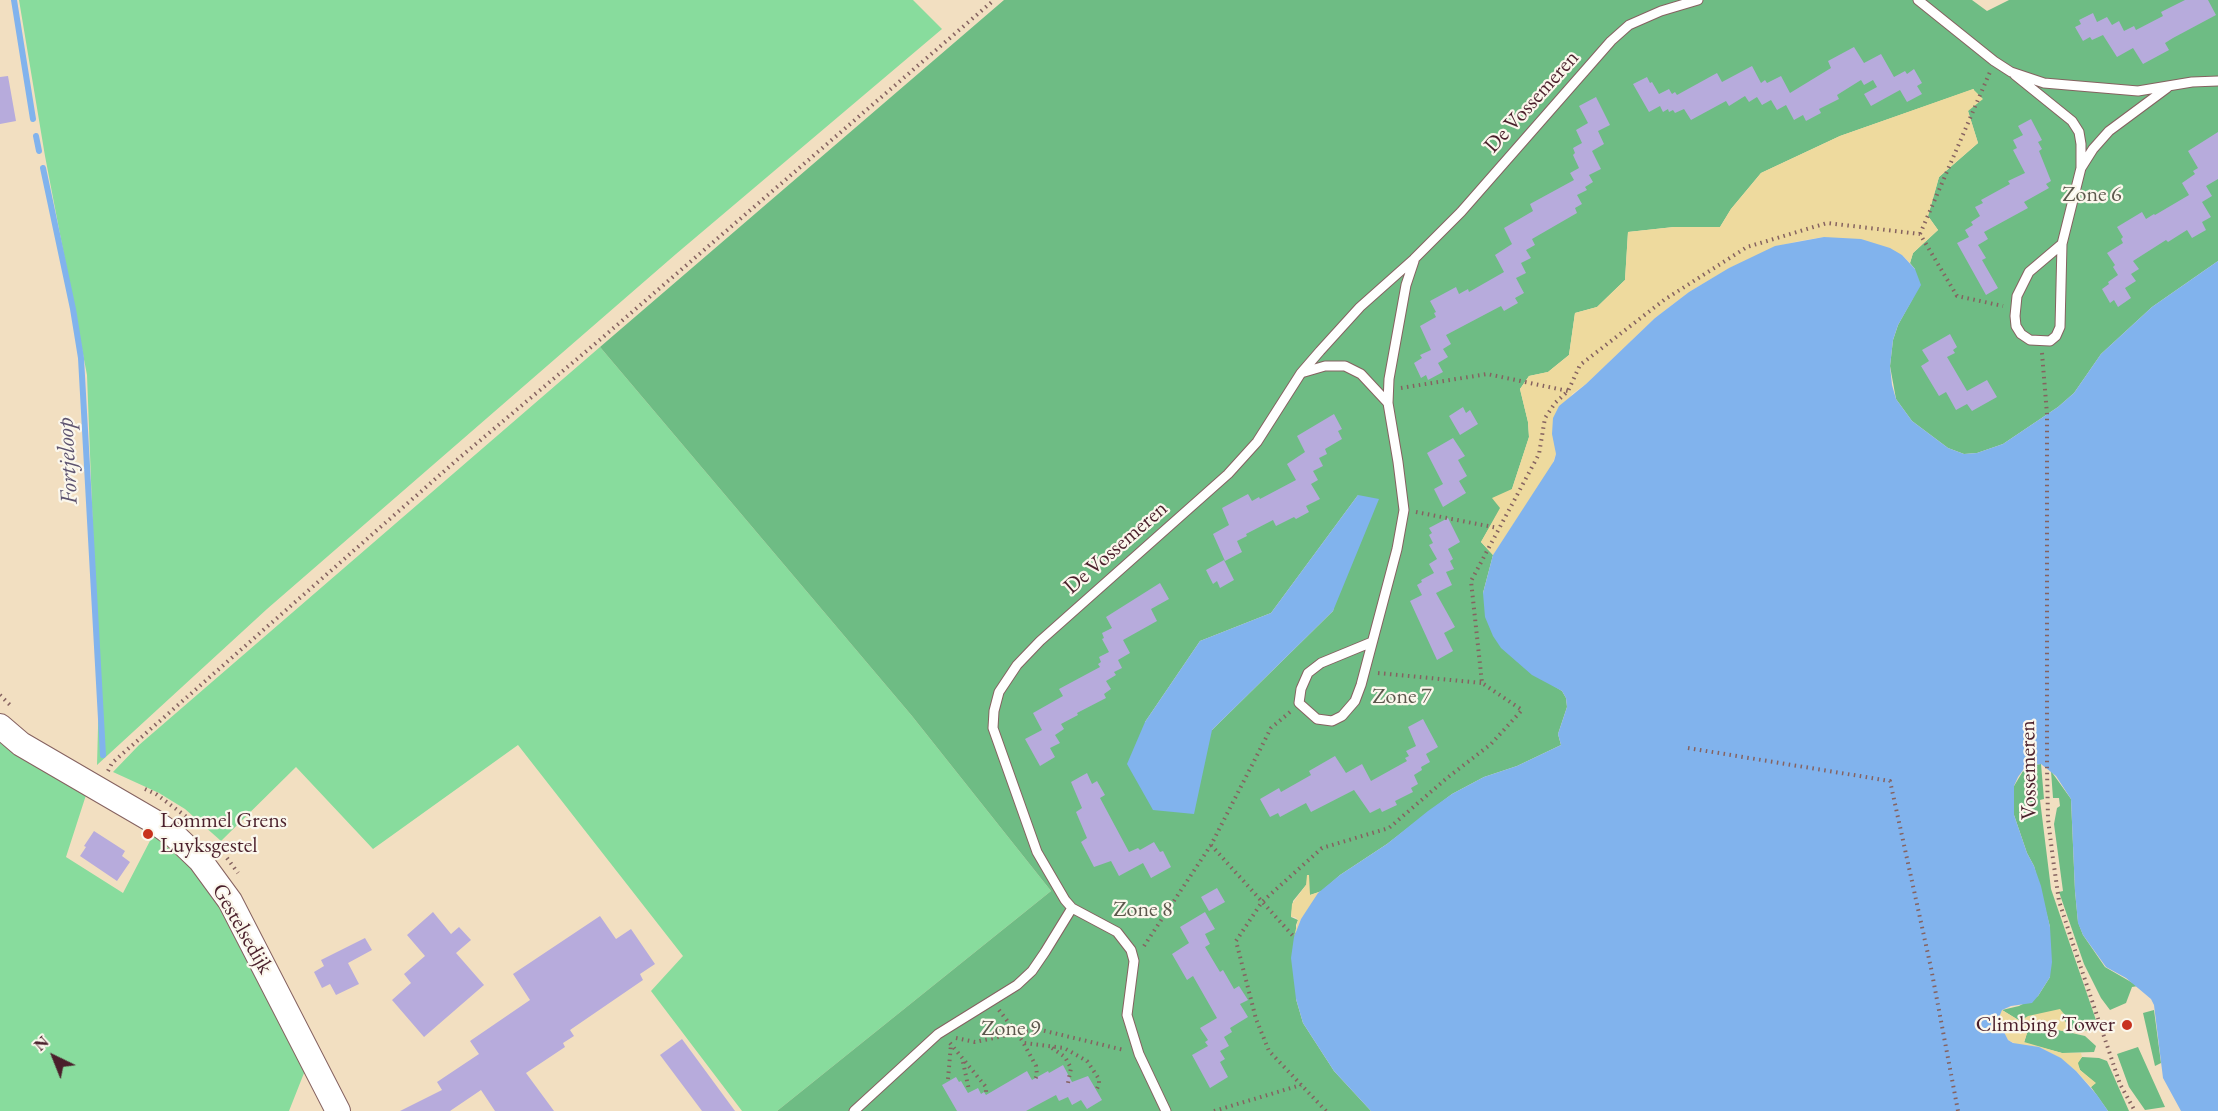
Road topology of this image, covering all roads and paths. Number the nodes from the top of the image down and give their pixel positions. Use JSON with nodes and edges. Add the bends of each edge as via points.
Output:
{"nodes":[{"id":1,"x":994,"y":0,"type":"edge"},
{"id":2,"x":1698,"y":0,"type":"edge"},
{"id":3,"x":1918,"y":0,"type":"edge"},
{"id":4,"x":1994,"y":61,"type":"junction"},
{"id":5,"x":2011,"y":72,"type":"junction"},
{"id":6,"x":2218,"y":81,"type":"edge"},
{"id":7,"x":2168,"y":88,"type":"junction"},
{"id":8,"x":2081,"y":168,"type":"junction"},
{"id":9,"x":1920,"y":234,"type":"junction"},
{"id":10,"x":2062,"y":244,"type":"junction"},
{"id":11,"x":1414,"y":259,"type":"junction"},
{"id":12,"x":2016,"y":309,"type":"junction"},
{"id":13,"x":2041,"y":342,"type":"junction"},
{"id":14,"x":1301,"y":373,"type":"junction"},
{"id":15,"x":1388,"y":390,"type":"junction"},
{"id":16,"x":1568,"y":391,"type":"junction"},
{"id":17,"x":1388,"y":403,"type":"junction"},
{"id":18,"x":1404,"y":510,"type":"junction"},
{"id":19,"x":1498,"y":528,"type":"junction"},
{"id":20,"x":1372,"y":642,"type":"junction"},
{"id":21,"x":1365,"y":671,"type":"junction"},
{"id":22,"x":1482,"y":683,"type":"junction"},
{"id":23,"x":1299,"y":703,"type":"junction"},
{"id":24,"x":0,"y":726,"type":"edge"},
{"id":25,"x":1688,"y":748,"type":"dead end"},
{"id":26,"x":103,"y":781,"type":"junction"},
{"id":27,"x":1211,"y":845,"type":"junction"},
{"id":28,"x":1262,"y":902,"type":"junction"},
{"id":29,"x":1072,"y":908,"type":"junction"},
{"id":30,"x":1294,"y":937,"type":"dead end"},
{"id":31,"x":1134,"y":961,"type":"junction"},
{"id":32,"x":992,"y":1000,"type":"junction"},
{"id":33,"x":1015,"y":1033,"type":"junction"},
{"id":34,"x":942,"y":1034,"type":"junction"},
{"id":35,"x":1023,"y":1043,"type":"junction"},
{"id":36,"x":951,"y":1044,"type":"junction"},
{"id":37,"x":1049,"y":1047,"type":"junction"},
{"id":38,"x":1139,"y":1054,"type":"junction"},
{"id":39,"x":963,"y":1059,"type":"junction"},
{"id":40,"x":948,"y":1079,"type":"dead end"},
{"id":41,"x":1034,"y":1082,"type":"dead end"},
{"id":42,"x":1068,"y":1083,"type":"dead end"},
{"id":43,"x":1301,"y":1085,"type":"junction"},
{"id":44,"x":969,"y":1090,"type":"dead end"},
{"id":45,"x":1096,"y":1091,"type":"dead end"},
{"id":46,"x":986,"y":1092,"type":"dead end"},
{"id":47,"x":338,"y":1111,"type":"edge"},
{"id":48,"x":854,"y":1111,"type":"edge"},
{"id":49,"x":1166,"y":1111,"type":"edge"},
{"id":50,"x":1214,"y":1111,"type":"edge"},
{"id":51,"x":1326,"y":1111,"type":"edge"},
{"id":52,"x":1958,"y":1111,"type":"edge"},
{"id":53,"x":2135,"y":1111,"type":"edge"}],
"edges":[{"from":1,"to":26,"type":"path","via":[[458,459],[112,763]]},
{"from":2,"to":11,"type":"lane","name":"De Vossemeren","via":[[1629,26],[1611,41],[1461,212]]},
{"from":3,"to":4,"type":"lane"},
{"from":4,"to":5,"type":"lane"},
{"from":4,"to":9,"type":"path"},
{"from":5,"to":7,"type":"lane","via":[[2044,83],[2138,91]]},
{"from":5,"to":8,"type":"lane","via":[[2072,121],[2082,144]]},
{"from":6,"to":7,"type":"lane"},
{"from":7,"to":8,"type":"lane","via":[[2109,131]]},
{"from":8,"to":10,"type":"lane"},
{"from":9,"to":12,"type":"path","via":[[1957,296]]},
{"from":9,"to":16,"type":"path","via":[[1827,223],[1747,247],[1664,300],[1580,365]]},
{"from":10,"to":12,"type":"lane","via":[[2029,272],[2017,296]]},
{"from":10,"to":13,"type":"lane","via":[[2060,327],[2050,341]]},
{"from":11,"to":14,"type":"lane","name":"De Vossemeren","via":[[1360,307]]},
{"from":11,"to":15,"type":"lane","name":"De Vossemeren","via":[[1399,315]]},
{"from":12,"to":13,"type":"lane","via":[[2016,326],[2021,334]]},
{"from":13,"to":53,"type":"path","name":"Vossemeren","via":[[2048,414],[2048,819],[2059,901],[2120,1084]]},
{"from":14,"to":17,"type":"lane","via":[[1325,366],[1345,366]]},
{"from":14,"to":29,"type":"lane","name":"De Vossemeren","via":[[1257,442],[1228,474],[1040,641],[999,692],[993,728],[1037,852]]},
{"from":15,"to":16,"type":"path","via":[[1486,374]]},
{"from":15,"to":17,"type":"lane","name":"De Vossemeren"},
{"from":16,"to":19,"type":"path","via":[[1545,418],[1539,454]]},
{"from":17,"to":18,"type":"lane","name":"De Vossemeren"},
{"from":18,"to":19,"type":"path"},
{"from":18,"to":20,"type":"lane","name":"De Vossemeren"},
{"from":19,"to":22,"type":"path","via":[[1471,580]]},
{"from":20,"to":21,"type":"lane","name":"De Vossemeren"},
{"from":20,"to":23,"type":"lane","via":[[1321,663],[1308,673]]},
{"from":21,"to":22,"type":"path"},
{"from":21,"to":23,"type":"lane","name":"De Vossemeren","via":[[1355,700],[1342,716],[1332,721],[1317,719]]},
{"from":22,"to":28,"type":"path","via":[[1522,710],[1491,744],[1389,828],[1322,848]]},
{"from":23,"to":27,"type":"path","via":[[1271,728]]},
{"from":24,"to":26,"type":"main road","name":"Gestelsedijk","via":[[21,744]]},
{"from":25,"to":52,"type":"path","via":[[1890,781]]},
{"from":26,"to":47,"type":"main road","name":"Gestelsedijk","via":[[176,837],[214,878],[230,901]]},
{"from":27,"to":28,"type":"path"},
{"from":27,"to":31,"type":"path"},
{"from":28,"to":30,"type":"path"},
{"from":28,"to":43,"type":"path","via":[[1236,941],[1256,1019],[1269,1051]]},
{"from":29,"to":31,"type":"lane","name":"De Vossemeren","via":[[1117,932],[1126,941]]},
{"from":29,"to":32,"type":"lane","via":[[1032,970]]},
{"from":31,"to":38,"type":"lane","via":[[1127,1015]]},
{"from":32,"to":33,"type":"path"},
{"from":32,"to":34,"type":"lane"},
{"from":33,"to":34,"type":"path","via":[[975,1042]]},
{"from":33,"to":35,"type":"path"},
{"from":33,"to":38,"type":"path","via":[[1038,1029]]},
{"from":34,"to":36,"type":"path"},
{"from":34,"to":48,"type":"lane"},
{"from":35,"to":37,"type":"path"},
{"from":35,"to":41,"type":"path","via":[[1036,1066]]},
{"from":36,"to":39,"type":"path"},
{"from":36,"to":40,"type":"path"},
{"from":37,"to":42,"type":"path","via":[[1065,1057],[1071,1068]]},
{"from":37,"to":45,"type":"path","via":[[1064,1048],[1087,1061],[1099,1079]]},
{"from":38,"to":49,"type":"lane"},
{"from":39,"to":44,"type":"path"},
{"from":39,"to":46,"type":"path"},
{"from":43,"to":50,"type":"path"},
{"from":43,"to":51,"type":"path"}]}
